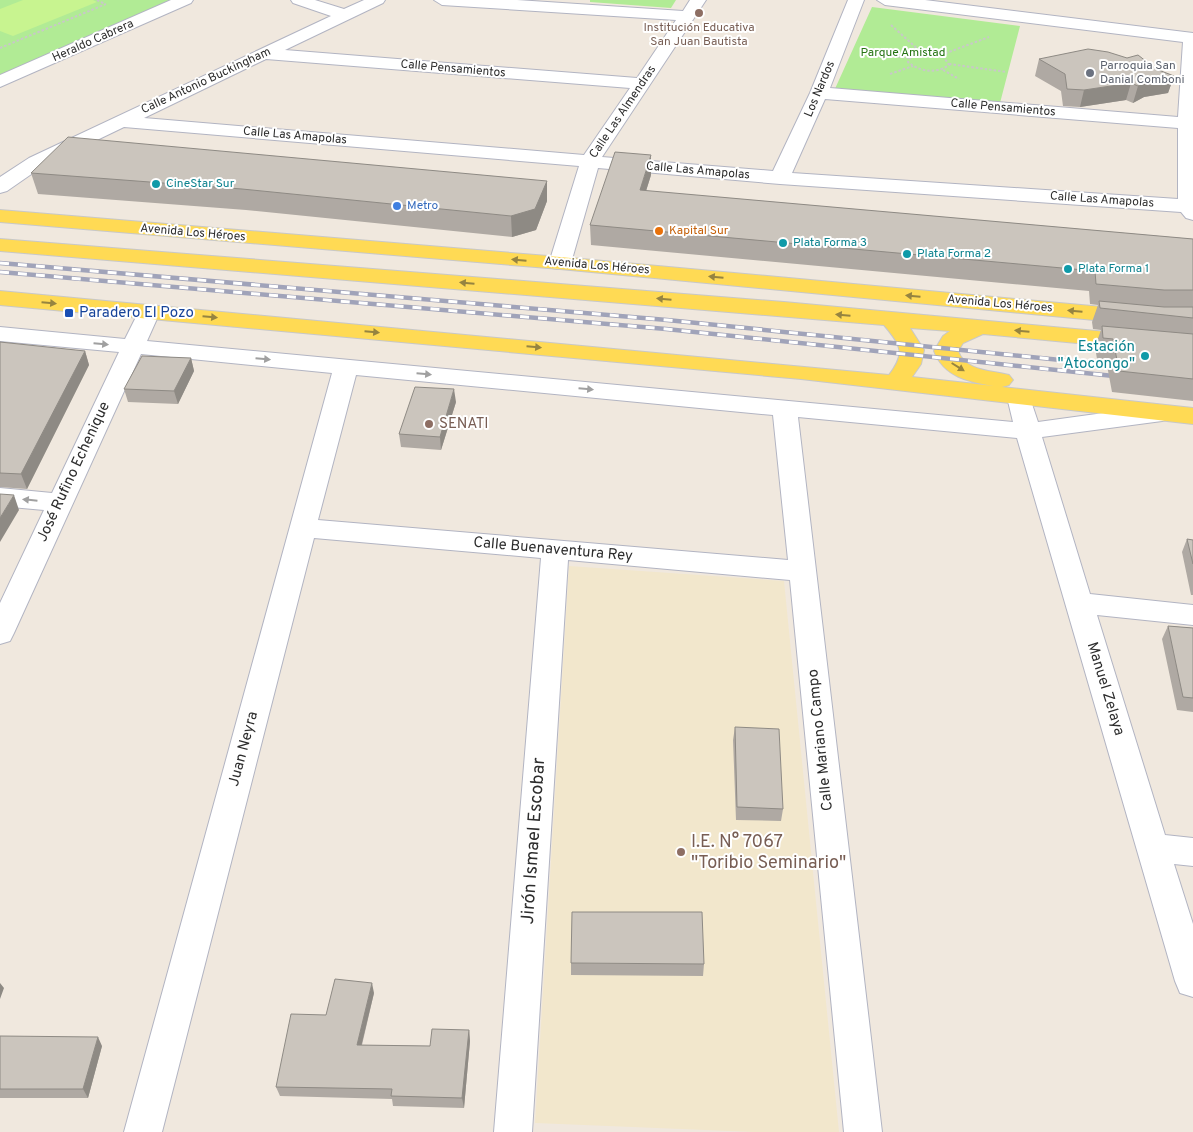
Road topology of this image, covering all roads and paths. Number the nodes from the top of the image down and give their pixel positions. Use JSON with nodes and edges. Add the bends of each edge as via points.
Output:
{"nodes":[{"id":1,"x":185,"y":0,"type":"edge"},
{"id":2,"x":299,"y":0,"type":"edge"},
{"id":3,"x":377,"y":0,"type":"edge"},
{"id":4,"x":442,"y":0,"type":"edge"},
{"id":5,"x":698,"y":0,"type":"edge"},
{"id":6,"x":856,"y":0,"type":"edge"},
{"id":7,"x":885,"y":0,"type":"edge"},
{"id":8,"x":106,"y":4,"type":"dead end"},
{"id":9,"x":569,"y":4,"type":"edge"},
{"id":10,"x":345,"y":15,"type":"junction"},
{"id":11,"x":688,"y":16,"type":"junction"},
{"id":12,"x":1021,"y":17,"type":"junction"},
{"id":13,"x":1192,"y":38,"type":"edge"},
{"id":14,"x":0,"y":48,"type":"edge"},
{"id":15,"x":854,"y":51,"type":"dead end"},
{"id":16,"x":265,"y":54,"type":"junction"},
{"id":17,"x":940,"y":55,"type":"junction"},
{"id":18,"x":909,"y":58,"type":"junction"},
{"id":19,"x":949,"y":64,"type":"junction"},
{"id":20,"x":1005,"y":80,"type":"dead end"},
{"id":21,"x":0,"y":82,"type":"edge"},
{"id":22,"x":642,"y":84,"type":"junction"},
{"id":23,"x":819,"y":93,"type":"junction"},
{"id":24,"x":119,"y":122,"type":"junction"},
{"id":25,"x":1187,"y":123,"type":"junction"},
{"id":26,"x":590,"y":161,"type":"junction"},
{"id":27,"x":36,"y":162,"type":"junction"},
{"id":28,"x":0,"y":170,"type":"edge"},
{"id":29,"x":780,"y":178,"type":"junction"},
{"id":30,"x":0,"y":188,"type":"edge"},
{"id":31,"x":1191,"y":210,"type":"edge"},
{"id":32,"x":0,"y":216,"type":"edge"},
{"id":33,"x":0,"y":245,"type":"edge"},
{"id":34,"x":560,"y":263,"type":"junction"},
{"id":35,"x":744,"y":280,"type":"junction"},
{"id":36,"x":0,"y":298,"type":"edge"},
{"id":37,"x":784,"y":309,"type":"junction"},
{"id":38,"x":149,"y":312,"type":"junction"},
{"id":39,"x":1193,"y":319,"type":"edge"},
{"id":40,"x":892,"y":320,"type":"junction"},
{"id":41,"x":980,"y":328,"type":"junction"},
{"id":42,"x":0,"y":334,"type":"edge"},
{"id":43,"x":132,"y":346,"type":"junction"},
{"id":44,"x":1193,"y":347,"type":"edge"},
{"id":45,"x":346,"y":366,"type":"junction"},
{"id":46,"x":896,"y":382,"type":"junction"},
{"id":47,"x":1019,"y":397,"type":"junction"},
{"id":48,"x":1105,"y":407,"type":"junction"},
{"id":49,"x":785,"y":408,"type":"junction"},
{"id":50,"x":1162,"y":413,"type":"junction"},
{"id":51,"x":1193,"y":416,"type":"edge"},
{"id":52,"x":1028,"y":431,"type":"junction"},
{"id":53,"x":0,"y":497,"type":"edge"},
{"id":54,"x":60,"y":503,"type":"junction"},
{"id":55,"x":303,"y":528,"type":"junction"},
{"id":56,"x":554,"y":551,"type":"junction"},
{"id":57,"x":803,"y":571,"type":"junction"},
{"id":58,"x":1080,"y":603,"type":"junction"},
{"id":59,"x":1193,"y":615,"type":"edge"},
{"id":60,"x":0,"y":633,"type":"edge"},
{"id":61,"x":1153,"y":848,"type":"junction"},
{"id":62,"x":1193,"y":852,"type":"edge"},
{"id":63,"x":1193,"y":981,"type":"edge"},
{"id":64,"x":143,"y":1132,"type":"edge"},
{"id":65,"x":513,"y":1132,"type":"edge"},
{"id":66,"x":863,"y":1132,"type":"edge"}],
"edges":[{"from":1,"to":21,"type":"street","name":"Heraldo Cabrera"},
{"from":2,"to":10,"type":"street"},
{"from":3,"to":10,"type":"street","name":"Calle Antonio Buckingham"},
{"from":4,"to":9,"type":"street"},
{"from":5,"to":11,"type":"street","name":"Calle Las Almendras"},
{"from":6,"to":23,"type":"street","name":"Los Nardos"},
{"from":7,"to":12,"type":"street"},
{"from":8,"to":14,"type":"path"},
{"from":9,"to":11,"type":"street"},
{"from":10,"to":16,"type":"street","name":"Calle Antonio Buckingham"},
{"from":11,"to":22,"type":"street","name":"Calle Las Almendras"},
{"from":12,"to":13,"type":"street"},
{"from":12,"to":17,"type":"path","via":[[1019,26]]},
{"from":13,"to":25,"type":"street"},
{"from":15,"to":18,"type":"path"},
{"from":16,"to":22,"type":"street","name":"Calle Pensamientos"},
{"from":16,"to":24,"type":"street","name":"Calle Antonio Buckingham"},
{"from":17,"to":18,"type":"path","via":[[925,53]]},
{"from":17,"to":19,"type":"path"},
{"from":18,"to":19,"type":"path","via":[[911,65],[924,70],[940,70]]},
{"from":19,"to":20,"type":"path","via":[[1007,72]]},
{"from":22,"to":26,"type":"street","name":"Calle Las Almendras"},
{"from":23,"to":25,"type":"street","name":"Calle Pensamientos"},
{"from":23,"to":29,"type":"street","name":"Los Nardos"},
{"from":24,"to":26,"type":"street","name":"Calle Las Amapolas"},
{"from":24,"to":27,"type":"street","name":"Calle Antonio Buckingham"},
{"from":25,"to":31,"type":"street"},
{"from":26,"to":29,"type":"street","name":"Calle Las Amapolas"},
{"from":26,"to":34,"type":"street","name":"Calle Las Almendras"},
{"from":27,"to":28,"type":"street","name":"Calle Antonio Buckingham"},
{"from":27,"to":30,"type":"street","name":"Calle Antonio Buckingham"},
{"from":29,"to":31,"type":"street","name":"Calle Las Amapolas"},
{"from":34,"to":32,"type":"main road","name":"Avenida Los Héroes","one_way":true},
{"from":37,"to":33,"type":"main road","name":"Avenida Los Héroes","one_way":true},
{"from":35,"to":34,"type":"main road","name":"Avenida Los Héroes","one_way":true},
{"from":35,"to":37,"type":"main road"},
{"from":39,"to":35,"type":"main road","name":"Avenida Los Héroes","one_way":true},
{"from":36,"to":38,"type":"main road","one_way":true},
{"from":40,"to":37,"type":"main road","name":"Avenida Los Héroes","one_way":true},
{"from":38,"to":43,"type":"street","name":"José Rufino Echenique"},
{"from":38,"to":46,"type":"main road","one_way":true},
{"from":40,"to":41,"type":"main road","name":"Avenida Los Héroes"},
{"from":40,"to":46,"type":"main road","via":[[909,340],[913,353],[909,366]]},
{"from":44,"to":41,"type":"main road","name":"Avenida Los Héroes","one_way":true},
{"from":41,"to":48,"type":"main road","one_way":true,"via":[[958,335],[947,346],[947,357],[958,368],[982,377],[1052,388]]},
{"from":42,"to":43,"type":"street","one_way":true},
{"from":43,"to":45,"type":"street","one_way":true},
{"from":43,"to":54,"type":"street","name":"José Rufino Echenique"},
{"from":45,"to":49,"type":"street","one_way":true},
{"from":45,"to":55,"type":"street","name":"Juan Neyra"},
{"from":46,"to":47,"type":"main road"},
{"from":47,"to":48,"type":"main road"},
{"from":47,"to":52,"type":"street","name":"Manuel Zelaya"},
{"from":48,"to":50,"type":"main road"},
{"from":49,"to":52,"type":"street"},
{"from":49,"to":57,"type":"street","name":"Calle Mariano Campo"},
{"from":50,"to":51,"type":"main road"},
{"from":50,"to":52,"type":"street"},
{"from":52,"to":58,"type":"street","name":"Manuel Zelaya"},
{"from":54,"to":53,"type":"street","one_way":true},
{"from":54,"to":60,"type":"street","name":"José Rufino Echenique"},
{"from":55,"to":56,"type":"street","name":"Calle Buenaventura Rey"},
{"from":55,"to":64,"type":"street","name":"Juan Neyra"},
{"from":56,"to":57,"type":"street","name":"Calle Buenaventura Rey"},
{"from":56,"to":65,"type":"street","name":"Jirón Ismael Escobar"},
{"from":57,"to":66,"type":"street","name":"Calle Mariano Campo"},
{"from":58,"to":59,"type":"street"},
{"from":58,"to":61,"type":"street","name":"Manuel Zelaya"},
{"from":61,"to":62,"type":"street"},
{"from":61,"to":63,"type":"street","name":"Manuel Zelaya"}]}
